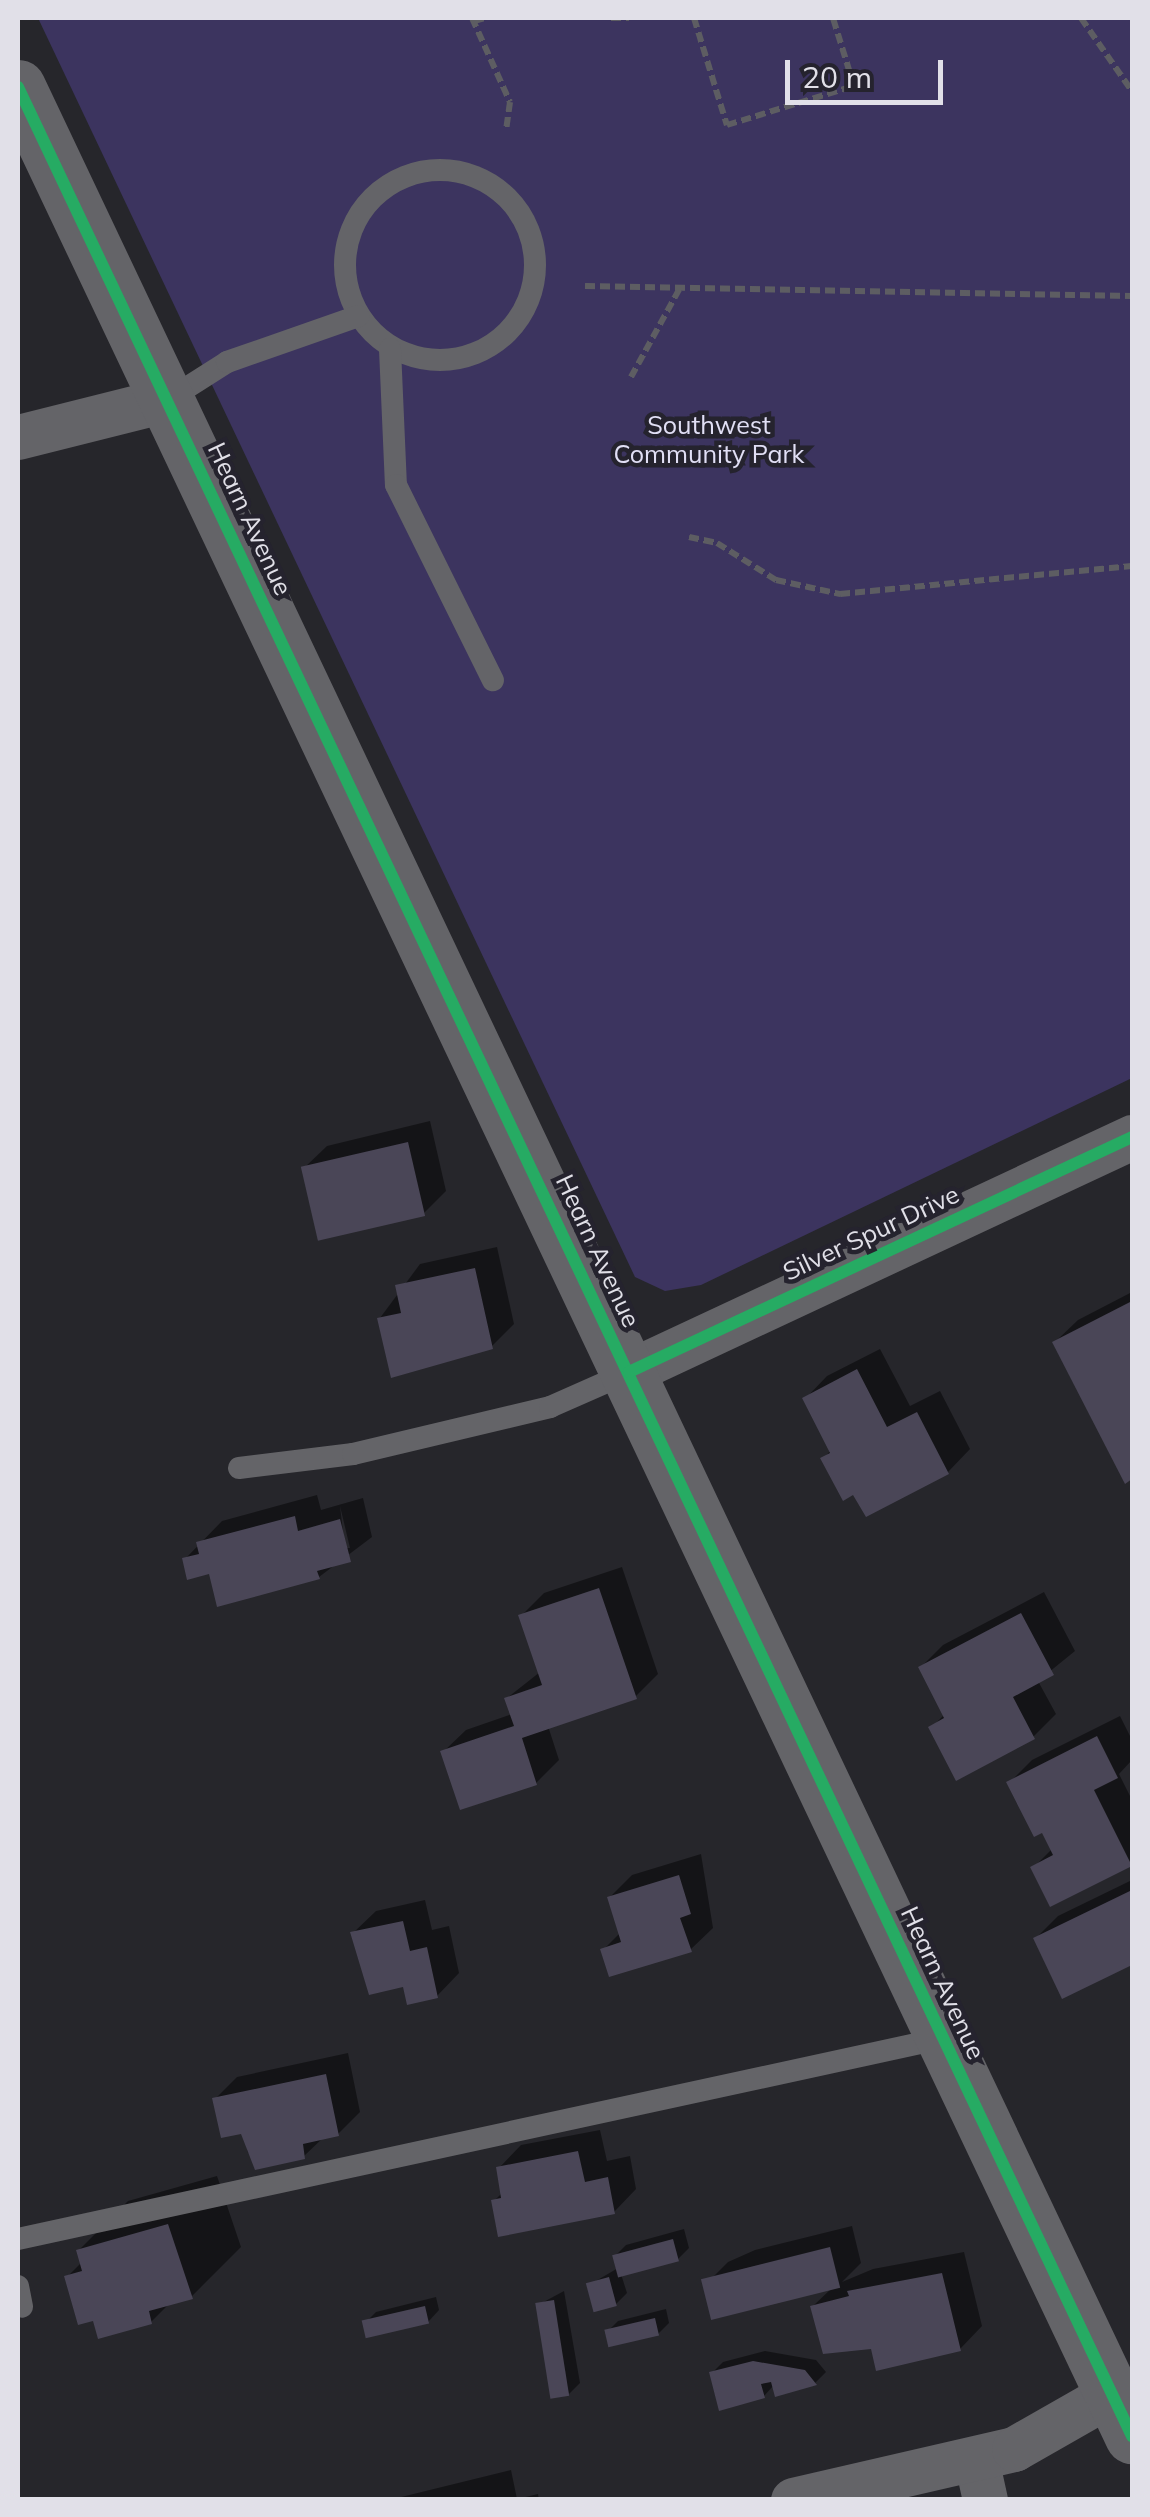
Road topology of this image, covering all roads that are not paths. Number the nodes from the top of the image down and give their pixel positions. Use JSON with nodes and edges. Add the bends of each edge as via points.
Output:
{"nodes":[{"id":1,"x":18,"y":87,"type":"edge"},
{"id":2,"x":358,"y":316,"type":"junction"},
{"id":3,"x":390,"y":348,"type":"junction"},
{"id":4,"x":169,"y":399,"type":"junction"},
{"id":5,"x":18,"y":437,"type":"edge"},
{"id":6,"x":493,"y":680,"type":"dead end"},
{"id":7,"x":1132,"y":1137,"type":"edge"},
{"id":8,"x":629,"y":1372,"type":"junction"},
{"id":9,"x":239,"y":1468,"type":"dead end"},
{"id":10,"x":944,"y":2038,"type":"junction"},
{"id":11,"x":18,"y":2239,"type":"edge"},
{"id":12,"x":1122,"y":2414,"type":"edge"},
{"id":13,"x":981,"y":2480,"type":"edge"},
{"id":14,"x":793,"y":2500,"type":"edge"}],
"edges":[{"from":1,"to":4,"type":"main road","name":"Hearn Avenue"},
{"from":2,"to":3,"type":"lane"},
{"from":2,"to":3,"type":"lane","via":[[344,269],[346,244],[358,214],[380,190],[408,174],[439,169],[471,174],[499,190],[521,214],[533,242],[527,306],[509,332],[453,361]]},
{"from":2,"to":4,"type":"lane","via":[[227,362]]},
{"from":3,"to":6,"type":"lane","via":[[396,485]]},
{"from":4,"to":5,"type":"street"},
{"from":4,"to":8,"type":"main road","name":"Hearn Avenue"},
{"from":7,"to":8,"type":"street","name":"Silver Spur Drive"},
{"from":8,"to":9,"type":"lane","via":[[550,1407],[354,1454]]},
{"from":8,"to":10,"type":"main road","name":"Hearn Avenue"},
{"from":10,"to":11,"type":"lane"},
{"from":10,"to":12,"type":"main road","name":"Hearn Avenue"},
{"from":12,"to":13,"type":"street","via":[[1014,2449]]},
{"from":13,"to":14,"type":"street"}]}
